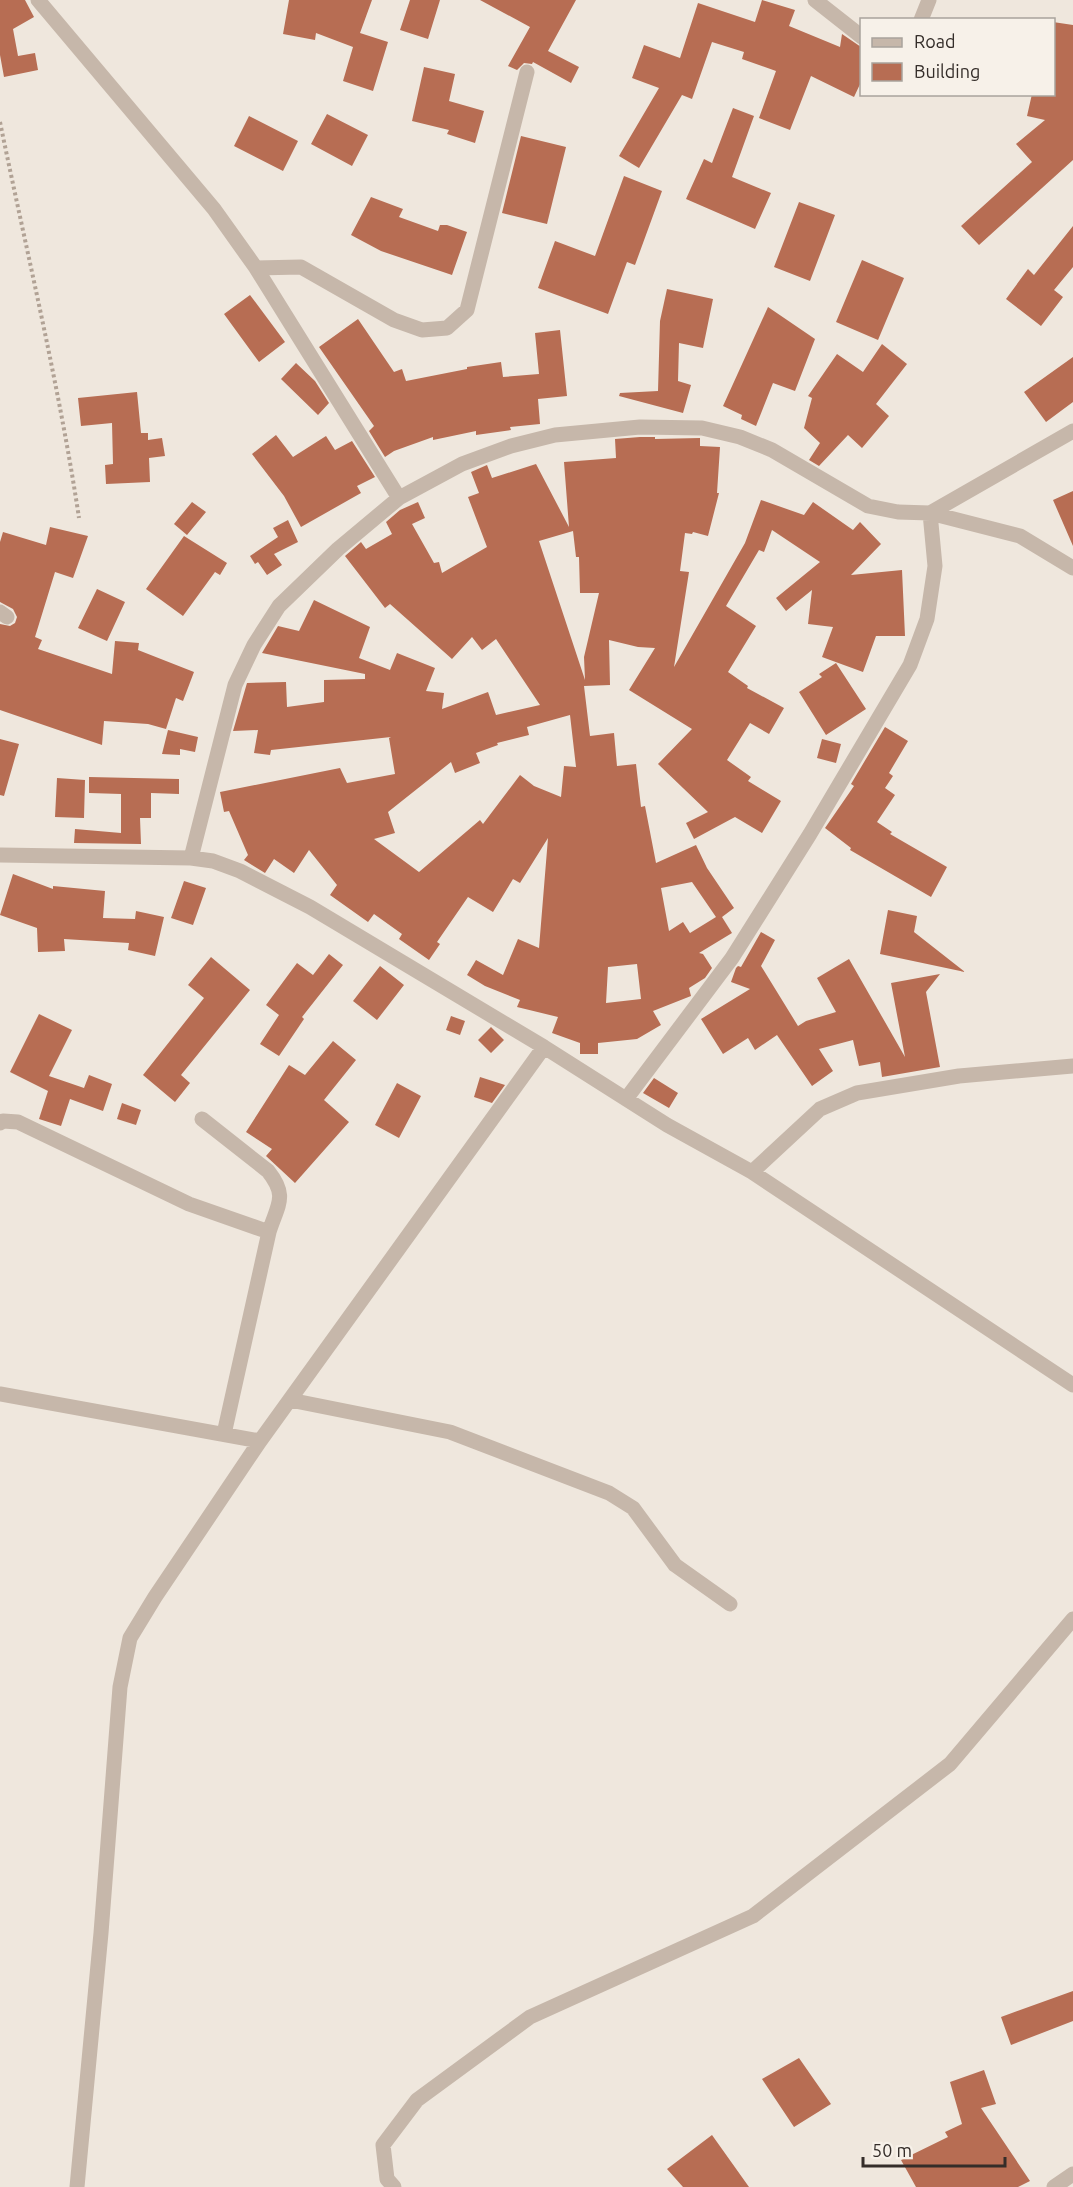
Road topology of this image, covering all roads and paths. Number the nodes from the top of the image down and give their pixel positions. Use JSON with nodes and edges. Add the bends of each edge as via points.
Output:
{"nodes":[{"id":1,"x":38,"y":0,"type":"edge"},
{"id":2,"x":815,"y":0,"type":"edge"},
{"id":3,"x":929,"y":0,"type":"edge"},
{"id":4,"x":922,"y":18,"type":"edge"},
{"id":5,"x":860,"y":36,"type":"edge"},
{"id":6,"x":527,"y":72,"type":"dead end"},
{"id":7,"x":0,"y":122,"type":"edge"},
{"id":8,"x":256,"y":268,"type":"junction"},
{"id":9,"x":1073,"y":431,"type":"edge"},
{"id":10,"x":399,"y":498,"type":"junction"},
{"id":11,"x":930,"y":513,"type":"junction"},
{"id":12,"x":79,"y":518,"type":"dead end"},
{"id":13,"x":1073,"y":568,"type":"edge"},
{"id":14,"x":0,"y":855,"type":"edge"},
{"id":15,"x":191,"y":858,"type":"junction"},
{"id":16,"x":544,"y":1047,"type":"junction"},
{"id":17,"x":1073,"y":1066,"type":"edge"},
{"id":18,"x":626,"y":1099,"type":"junction"},
{"id":19,"x":202,"y":1119,"type":"dead end"},
{"id":20,"x":0,"y":1123,"type":"edge"},
{"id":21,"x":752,"y":1172,"type":"junction"},
{"id":22,"x":269,"y":1232,"type":"junction"},
{"id":23,"x":1073,"y":1385,"type":"edge"},
{"id":24,"x":0,"y":1394,"type":"edge"},
{"id":25,"x":290,"y":1400,"type":"junction"},
{"id":26,"x":224,"y":1434,"type":"junction"},
{"id":27,"x":260,"y":1441,"type":"junction"},
{"id":28,"x":730,"y":1604,"type":"dead end"},
{"id":29,"x":1073,"y":1618,"type":"edge"},
{"id":30,"x":1073,"y":2174,"type":"edge"},
{"id":31,"x":77,"y":2187,"type":"edge"},
{"id":32,"x":394,"y":2187,"type":"edge"},
{"id":33,"x":1054,"y":2187,"type":"edge"}],
"edges":[{"from":1,"to":8,"type":"street","via":[[214,209]]},
{"from":2,"to":5,"type":"street"},
{"from":3,"to":4,"type":"street"},
{"from":6,"to":8,"type":"street","via":[[467,310],[447,328],[422,330],[394,320],[301,267]]},
{"from":7,"to":12,"type":"path"},
{"from":8,"to":10,"type":"street"},
{"from":9,"to":11,"type":"street"},
{"from":10,"to":11,"type":"street","via":[[462,464],[555,435],[640,427],[702,428],[740,436],[772,450],[868,506]]},
{"from":10,"to":15,"type":"street","via":[[279,606],[254,645],[235,685]]},
{"from":11,"to":13,"type":"street","via":[[1020,536]]},
{"from":11,"to":18,"type":"street","via":[[935,566],[927,619],[910,665],[732,958]]},
{"from":14,"to":15,"type":"street"},
{"from":15,"to":16,"type":"street","via":[[240,871],[310,907]]},
{"from":16,"to":18,"type":"street"},
{"from":16,"to":25,"type":"street"},
{"from":17,"to":21,"type":"street","via":[[959,1076],[857,1093],[819,1109]]},
{"from":18,"to":21,"type":"street"},
{"from":19,"to":22,"type":"street","via":[[276,1181],[281,1193]]},
{"from":20,"to":22,"type":"street","via":[[18,1122],[189,1204]]},
{"from":21,"to":23,"type":"street"},
{"from":22,"to":26,"type":"street"},
{"from":24,"to":26,"type":"street"},
{"from":25,"to":27,"type":"street"},
{"from":25,"to":28,"type":"street","via":[[450,1432],[609,1493],[633,1508],[675,1565]]},
{"from":26,"to":27,"type":"street"},
{"from":27,"to":31,"type":"street","via":[[130,1638],[120,1687]]},
{"from":29,"to":32,"type":"street","via":[[950,1764],[753,1916],[530,2018],[417,2100],[383,2145],[387,2179]]},
{"from":30,"to":33,"type":"street"}]}
